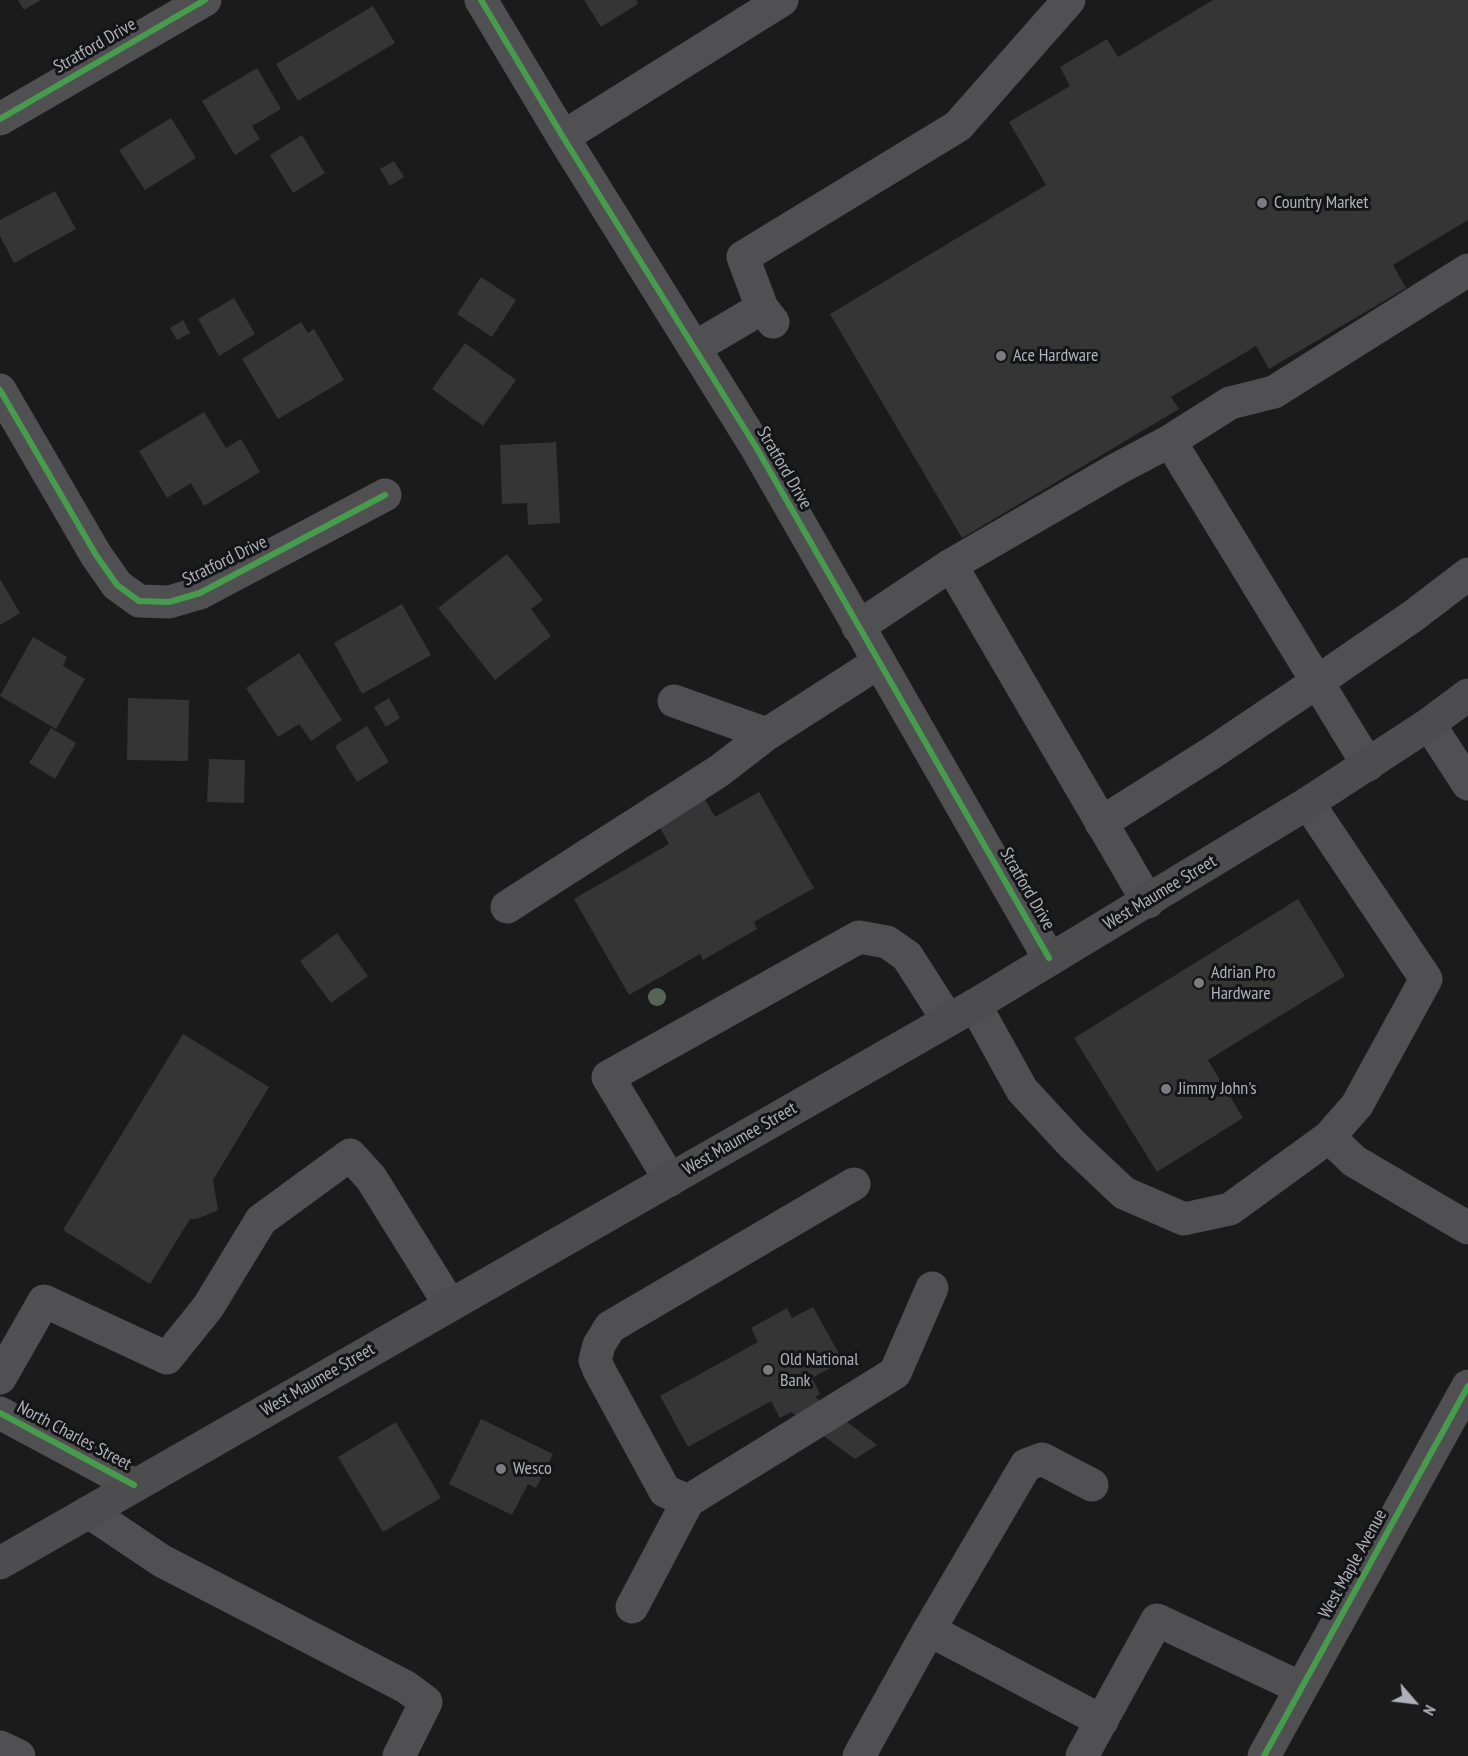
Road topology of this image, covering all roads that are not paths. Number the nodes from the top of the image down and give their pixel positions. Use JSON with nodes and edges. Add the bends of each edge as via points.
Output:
{"nodes":[{"id":1,"x":205,"y":0,"type":"edge"},
{"id":2,"x":481,"y":0,"type":"edge"},
{"id":3,"x":782,"y":0,"type":"edge"},
{"id":4,"x":1069,"y":0,"type":"edge"},
{"id":5,"x":0,"y":119,"type":"edge"},
{"id":6,"x":563,"y":137,"type":"junction"},
{"id":7,"x":1468,"y":270,"type":"edge"},
{"id":8,"x":693,"y":348,"type":"junction"},
{"id":9,"x":0,"y":390,"type":"edge"},
{"id":10,"x":1170,"y":441,"type":"junction"},
{"id":11,"x":385,"y":495,"type":"dead end"},
{"id":12,"x":951,"y":565,"type":"junction"},
{"id":13,"x":1468,"y":574,"type":"edge"},
{"id":14,"x":858,"y":627,"type":"junction"},
{"id":15,"x":879,"y":662,"type":"junction"},
{"id":16,"x":1317,"y":682,"type":"junction"},
{"id":17,"x":1468,"y":695,"type":"edge"},
{"id":18,"x":674,"y":701,"type":"dead end"},
{"id":19,"x":1429,"y":724,"type":"junction"},
{"id":20,"x":767,"y":734,"type":"junction"},
{"id":21,"x":1368,"y":765,"type":"junction"},
{"id":22,"x":1468,"y":784,"type":"edge"},
{"id":23,"x":1308,"y":803,"type":"junction"},
{"id":24,"x":1101,"y":823,"type":"junction"},
{"id":25,"x":1148,"y":902,"type":"junction"},
{"id":26,"x":507,"y":907,"type":"dead end"},
{"id":27,"x":1049,"y":958,"type":"junction"},
{"id":28,"x":961,"y":1013,"type":"junction"},
{"id":29,"x":1329,"y":1137,"type":"junction"},
{"id":30,"x":670,"y":1179,"type":"junction"},
{"id":31,"x":854,"y":1184,"type":"dead end"},
{"id":32,"x":1468,"y":1228,"type":"edge"},
{"id":33,"x":932,"y":1288,"type":"dead end"},
{"id":34,"x":450,"y":1305,"type":"junction"},
{"id":35,"x":0,"y":1378,"type":"edge"},
{"id":36,"x":1468,"y":1386,"type":"edge"},
{"id":37,"x":0,"y":1413,"type":"edge"},
{"id":38,"x":134,"y":1485,"type":"junction"},
{"id":39,"x":1092,"y":1485,"type":"dead end"},
{"id":40,"x":688,"y":1501,"type":"junction"},
{"id":41,"x":89,"y":1512,"type":"junction"},
{"id":42,"x":0,"y":1563,"type":"edge"},
{"id":43,"x":632,"y":1607,"type":"dead end"},
{"id":44,"x":929,"y":1630,"type":"junction"},
{"id":45,"x":1301,"y":1688,"type":"junction"},
{"id":46,"x":1102,"y":1721,"type":"junction"},
{"id":47,"x":0,"y":1747,"type":"edge"},
{"id":48,"x":18,"y":1756,"type":"edge"},
{"id":49,"x":399,"y":1756,"type":"edge"},
{"id":50,"x":859,"y":1756,"type":"edge"},
{"id":51,"x":1083,"y":1756,"type":"edge"},
{"id":52,"x":1264,"y":1756,"type":"edge"}],
"edges":[{"from":1,"to":5,"type":"street","name":"Stratford Drive"},
{"from":2,"to":6,"type":"street","name":"Stratford Drive"},
{"from":3,"to":6,"type":"street"},
{"from":4,"to":8,"type":"street","via":[[958,126],[743,257],[768,315]]},
{"from":6,"to":8,"type":"street","name":"Stratford Drive"},
{"from":7,"to":10,"type":"street","via":[[1274,392],[1230,403]]},
{"from":8,"to":14,"type":"street","name":"Stratford Drive","via":[[756,447]]},
{"from":9,"to":11,"type":"street","name":"Stratford Drive","via":[[96,555],[117,585],[139,601],[169,602],[200,592]]},
{"from":10,"to":12,"type":"street"},
{"from":10,"to":16,"type":"street"},
{"from":12,"to":14,"type":"street"},
{"from":12,"to":24,"type":"street"},
{"from":13,"to":16,"type":"street"},
{"from":14,"to":15,"type":"street","name":"Stratford Drive"},
{"from":15,"to":20,"type":"street"},
{"from":15,"to":27,"type":"street","name":"Stratford Drive"},
{"from":16,"to":21,"type":"street"},
{"from":16,"to":24,"type":"street"},
{"from":17,"to":19,"type":"main road","name":"West Maumee Street"},
{"from":18,"to":20,"type":"street"},
{"from":19,"to":21,"type":"main road","name":"West Maumee Street"},
{"from":19,"to":22,"type":"street"},
{"from":20,"to":26,"type":"street","via":[[719,771]]},
{"from":21,"to":23,"type":"main road","name":"West Maumee Street"},
{"from":23,"to":25,"type":"main road","name":"West Maumee Street"},
{"from":23,"to":29,"type":"street","via":[[1426,979],[1357,1105]]},
{"from":24,"to":25,"type":"street"},
{"from":25,"to":27,"type":"main road","name":"West Maumee Street"},
{"from":27,"to":28,"type":"main road","name":"West Maumee Street"},
{"from":28,"to":29,"type":"street","via":[[1022,1090],[1124,1193],[1184,1219],[1230,1209]]},
{"from":28,"to":30,"type":"main road","name":"West Maumee Street"},
{"from":28,"to":30,"type":"street","via":[[907,956],[888,942],[859,937],[608,1077]]},
{"from":29,"to":32,"type":"street","via":[[1354,1161]]},
{"from":30,"to":34,"type":"main road","name":"West Maumee Street"},
{"from":31,"to":40,"type":"street","via":[[610,1327],[599,1345],[595,1360],[599,1370],[665,1491]]},
{"from":33,"to":40,"type":"street","via":[[895,1373]]},
{"from":34,"to":35,"type":"street","via":[[371,1178],[350,1155],[261,1220],[208,1307],[167,1358],[44,1301]]},
{"from":34,"to":38,"type":"main road","name":"West Maumee Street"},
{"from":36,"to":45,"type":"street","name":"West Maple Avenue"},
{"from":37,"to":38,"type":"street","name":"North Charles Street"},
{"from":38,"to":41,"type":"main road","name":"West Maumee Street"},
{"from":39,"to":44,"type":"street","via":[[1042,1459],[1026,1465]]},
{"from":40,"to":43,"type":"street"},
{"from":41,"to":42,"type":"main road","name":"West Maumee Street"},
{"from":41,"to":49,"type":"street","via":[[162,1561],[406,1687],[426,1702]]},
{"from":44,"to":46,"type":"street"},
{"from":44,"to":50,"type":"street"},
{"from":45,"to":46,"type":"street","via":[[1157,1620]]},
{"from":45,"to":52,"type":"street","name":"West Maple Avenue"},
{"from":46,"to":51,"type":"street"},
{"from":47,"to":48,"type":"street"}]}
